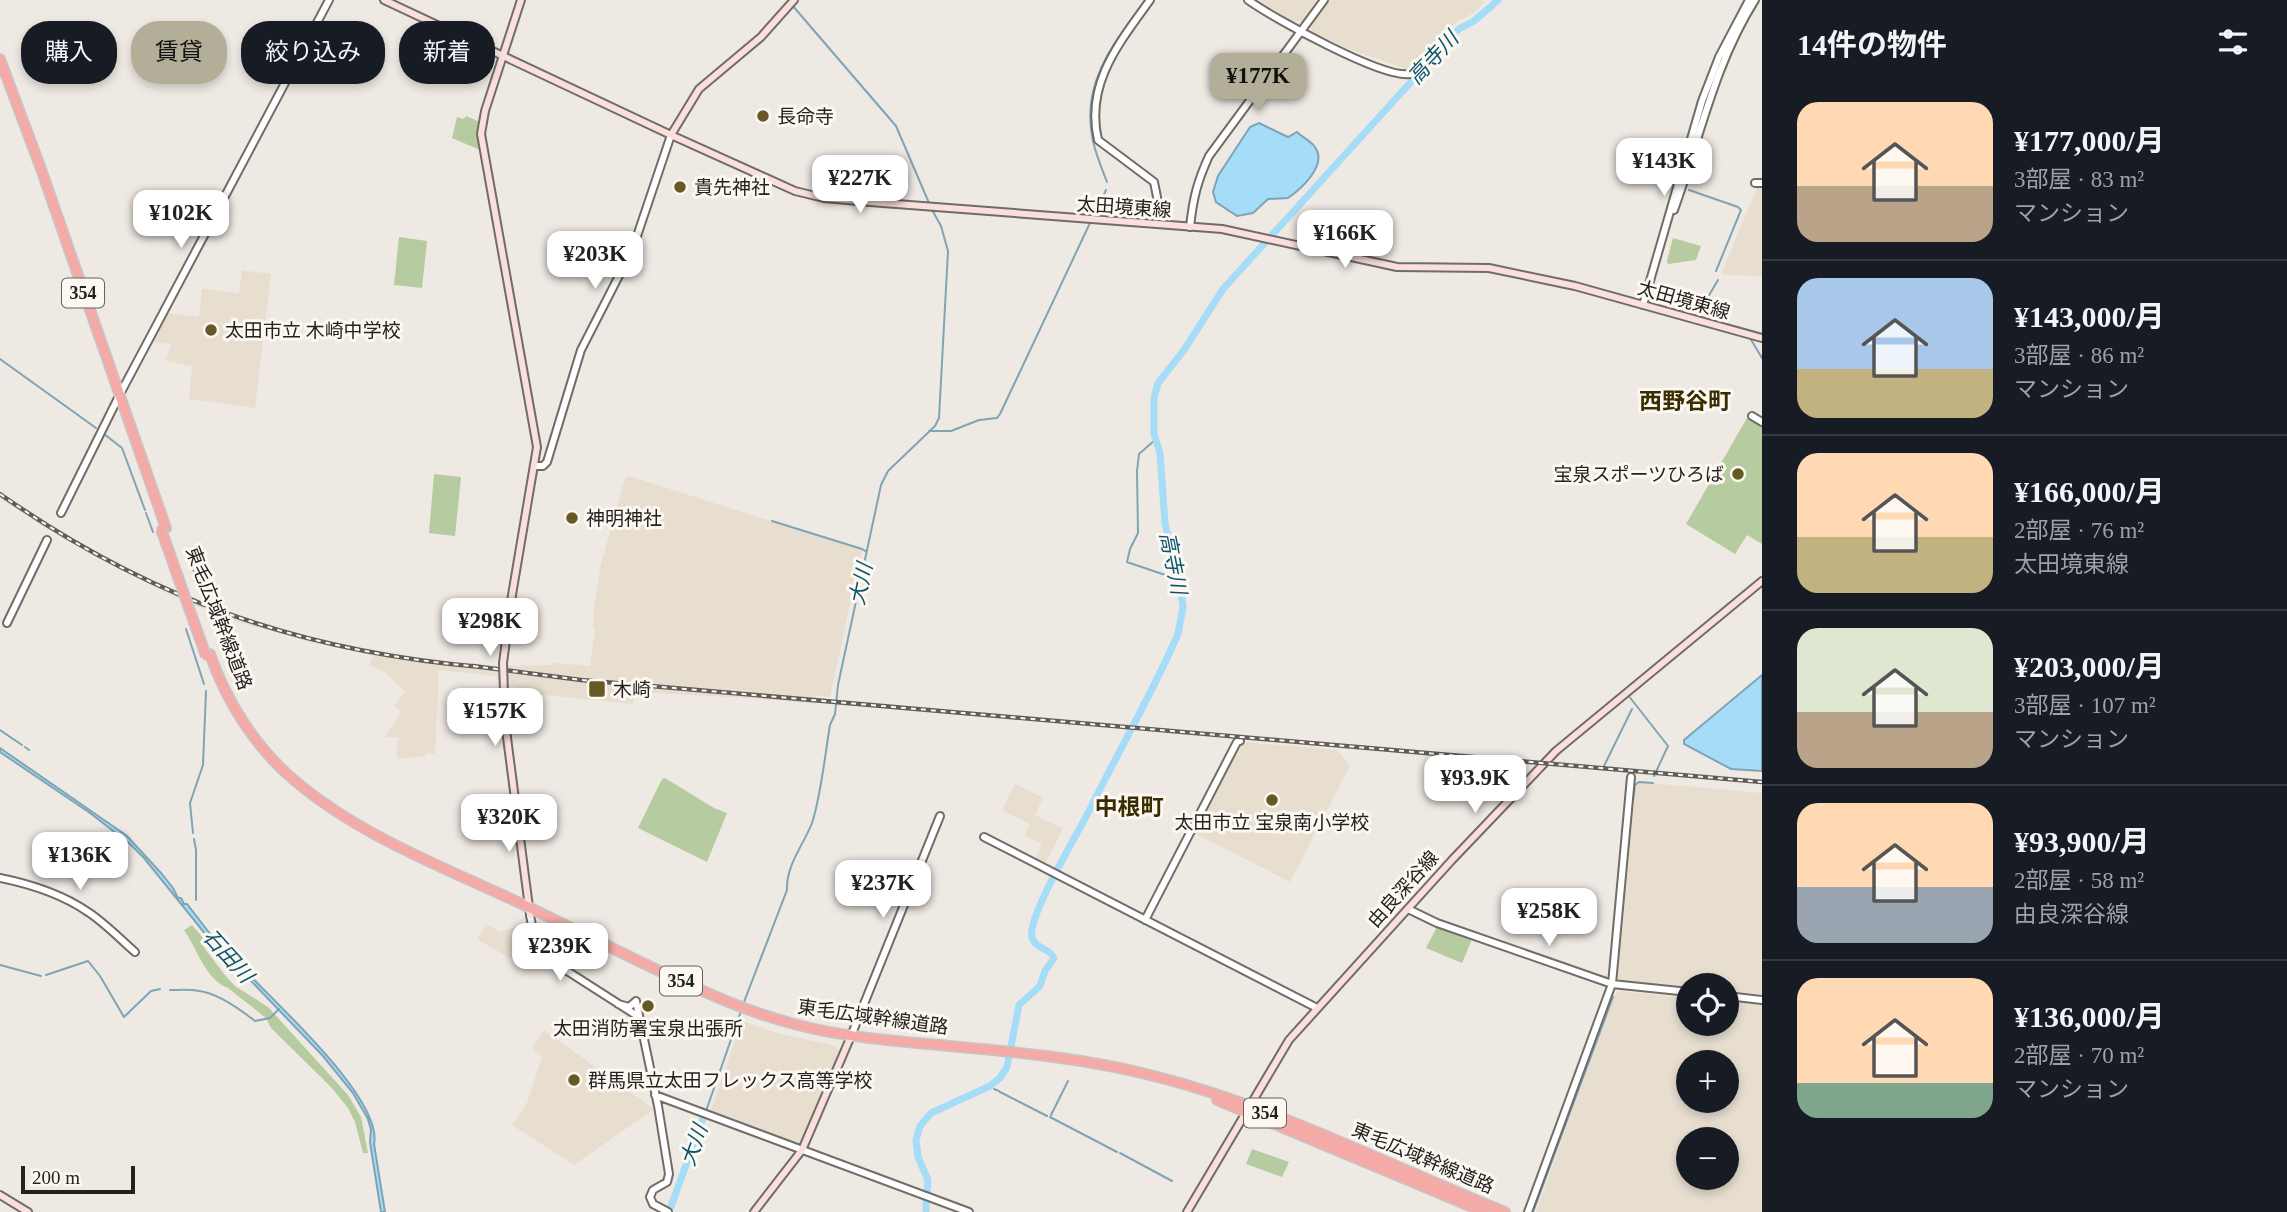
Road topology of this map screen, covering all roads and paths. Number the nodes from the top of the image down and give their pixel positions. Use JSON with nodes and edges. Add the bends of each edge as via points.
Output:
{"nodes":[{"id":1,"x":329,"y":0,"type":"edge"},
{"id":2,"x":384,"y":0,"type":"edge"},
{"id":3,"x":521,"y":0,"type":"edge"},
{"id":4,"x":1150,"y":0,"type":"edge"},
{"id":5,"x":1248,"y":0,"type":"edge"},
{"id":6,"x":1324,"y":0,"type":"edge"},
{"id":7,"x":1749,"y":0,"type":"edge"},
{"id":8,"x":1755,"y":0,"type":"edge"},
{"id":9,"x":792,"y":3,"type":"edge"},
{"id":10,"x":1300,"y":32,"type":"junction"},
{"id":11,"x":502,"y":57,"type":"junction"},
{"id":12,"x":0,"y":60,"type":"edge"},
{"id":13,"x":0,"y":72,"type":"edge"},
{"id":14,"x":1410,"y":74,"type":"dead end"},
{"id":15,"x":671,"y":135,"type":"junction"},
{"id":16,"x":1157,"y":197,"type":"dead end"},
{"id":17,"x":1190,"y":227,"type":"junction"},
{"id":18,"x":1654,"y":263,"type":"junction"},
{"id":19,"x":1643,"y":305,"type":"junction"},
{"id":20,"x":1762,"y":338,"type":"edge"},
{"id":21,"x":118,"y":398,"type":"junction"},
{"id":22,"x":1752,"y":416,"type":"dead end"},
{"id":23,"x":1762,"y":422,"type":"edge"},
{"id":24,"x":535,"y":466,"type":"junction"},
{"id":25,"x":61,"y":513,"type":"dead end"},
{"id":26,"x":47,"y":540,"type":"dead end"},
{"id":27,"x":1762,"y":581,"type":"edge"},
{"id":28,"x":7,"y":623,"type":"dead end"},
{"id":29,"x":208,"y":655,"type":"junction"},
{"id":30,"x":1240,"y":741,"type":"dead end"},
{"id":31,"x":1631,"y":777,"type":"dead end"},
{"id":32,"x":940,"y":816,"type":"dead end"},
{"id":33,"x":374,"y":832,"type":"junction"},
{"id":34,"x":984,"y":837,"type":"dead end"},
{"id":35,"x":394,"y":849,"type":"junction"},
{"id":36,"x":0,"y":878,"type":"edge"},
{"id":37,"x":1408,"y":908,"type":"junction"},
{"id":38,"x":530,"y":911,"type":"junction"},
{"id":39,"x":1145,"y":920,"type":"junction"},
{"id":40,"x":135,"y":952,"type":"dead end"},
{"id":41,"x":1612,"y":984,"type":"junction"},
{"id":42,"x":1676,"y":991,"type":"edge"},
{"id":43,"x":1739,"y":997,"type":"edge"},
{"id":44,"x":1762,"y":1000,"type":"edge"},
{"id":45,"x":618,"y":1004,"type":"junction"},
{"id":46,"x":1317,"y":1008,"type":"junction"},
{"id":47,"x":639,"y":1017,"type":"junction"},
{"id":48,"x":850,"y":1038,"type":"junction"},
{"id":49,"x":655,"y":1095,"type":"junction"},
{"id":50,"x":1248,"y":1110,"type":"junction"},
{"id":51,"x":802,"y":1150,"type":"junction"},
{"id":52,"x":0,"y":1195,"type":"edge"},
{"id":53,"x":665,"y":1211,"type":"edge"},
{"id":54,"x":28,"y":1212,"type":"edge"},
{"id":55,"x":754,"y":1212,"type":"edge"},
{"id":56,"x":969,"y":1212,"type":"edge"},
{"id":57,"x":1187,"y":1212,"type":"edge"},
{"id":58,"x":1483,"y":1212,"type":"edge"},
{"id":59,"x":1505,"y":1212,"type":"edge"},
{"id":60,"x":1528,"y":1212,"type":"edge"}],
"edges":[{"from":1,"to":21,"type":"street"},
{"from":2,"to":11,"type":"main road","name":"太田境東線"},
{"from":3,"to":11,"type":"main road"},
{"from":4,"to":16,"type":"street","via":[[1106,63],[1094,115],[1098,140],[1154,182]]},
{"from":5,"to":10,"type":"street"},
{"from":6,"to":10,"type":"street"},
{"from":7,"to":18,"type":"street","via":[[1706,91]]},
{"from":8,"to":18,"type":"street","via":[[1719,71]]},
{"from":9,"to":15,"type":"main road","via":[[761,37],[699,89]]},
{"from":10,"to":14,"type":"street","via":[[1378,66]]},
{"from":10,"to":17,"type":"street","via":[[1209,156],[1193,197]]},
{"from":11,"to":15,"type":"main road","name":"太田境東線"},
{"from":11,"to":24,"type":"main road","via":[[481,142],[535,434]]},
{"from":12,"to":21,"type":"highway","name":"東毛広域幹線道路","number":"354"},
{"from":13,"to":21,"type":"highway","name":"東毛広域幹線道路","number":"354"},
{"from":15,"to":17,"type":"main road","name":"太田境東線","via":[[801,193],[824,198]]},
{"from":15,"to":24,"type":"street","via":[[633,245],[581,350],[547,462]]},
{"from":17,"to":19,"type":"main road","name":"太田境東線","via":[[1222,229],[1397,267],[1515,272]]},
{"from":18,"to":19,"type":"street"},
{"from":19,"to":20,"type":"main road","name":"太田境東線"},
{"from":21,"to":25,"type":"street"},
{"from":21,"to":29,"type":"highway","name":"東毛広域幹線道路","number":"354","bridge":true},
{"from":22,"to":23,"type":"street"},
{"from":24,"to":38,"type":"main road","bridge":true,"via":[[503,663],[505,722]]},
{"from":26,"to":28,"type":"street"},
{"from":27,"to":37,"type":"main road","name":"由良深谷線","via":[[1556,751]]},
{"from":29,"to":33,"type":"highway","name":"東毛広域幹線道路","number":"354","via":[[233,705],[282,769],[322,803]]},
{"from":29,"to":35,"type":"highway","name":"東毛広域幹線道路","number":"354","via":[[216,681],[240,724],[279,774],[331,815]]},
{"from":30,"to":39,"type":"street"},
{"from":31,"to":41,"type":"street"},
{"from":32,"to":48,"type":"street"},
{"from":33,"to":35,"type":"highway"},
{"from":33,"to":38,"type":"highway","name":"東毛広域幹線道路","number":"354"},
{"from":34,"to":39,"type":"street"},
{"from":35,"to":38,"type":"highway","name":"東毛広域幹線道路","number":"354"},
{"from":36,"to":40,"type":"street","via":[[41,890],[88,912]]},
{"from":37,"to":41,"type":"street","via":[[1437,923]]},
{"from":37,"to":46,"type":"main road","name":"由良深谷線"},
{"from":38,"to":45,"type":"street","via":[[540,952]]},
{"from":38,"to":48,"type":"highway","name":"東毛広域幹線道路","number":"354","via":[[735,1008],[799,1031]]},
{"from":39,"to":46,"type":"street"},
{"from":41,"to":42,"type":"street"},
{"from":41,"to":60,"type":"street"},
{"from":43,"to":44,"type":"street"},
{"from":45,"to":47,"type":"street"},
{"from":45,"to":47,"type":"street","via":[[629,1007],[636,1001]]},
{"from":46,"to":50,"type":"main road","name":"由良深谷線","via":[[1289,1040]]},
{"from":47,"to":49,"type":"street"},
{"from":48,"to":50,"type":"highway","name":"東毛広域幹線道路","number":"354","via":[[1077,1059],[1204,1089]]},
{"from":48,"to":51,"type":"main road"},
{"from":49,"to":51,"type":"street"},
{"from":49,"to":53,"type":"street","via":[[669,1174],[667,1182],[650,1197]]},
{"from":50,"to":57,"type":"main road","name":"由良深谷線"},
{"from":50,"to":58,"type":"highway","name":"東毛広域幹線道路","number":"354"},
{"from":50,"to":59,"type":"highway","name":"東毛広域幹線道路","number":"354","via":[[1339,1141]]},
{"from":51,"to":55,"type":"main road"},
{"from":51,"to":56,"type":"street"},
{"from":52,"to":54,"type":"main road"}]}
